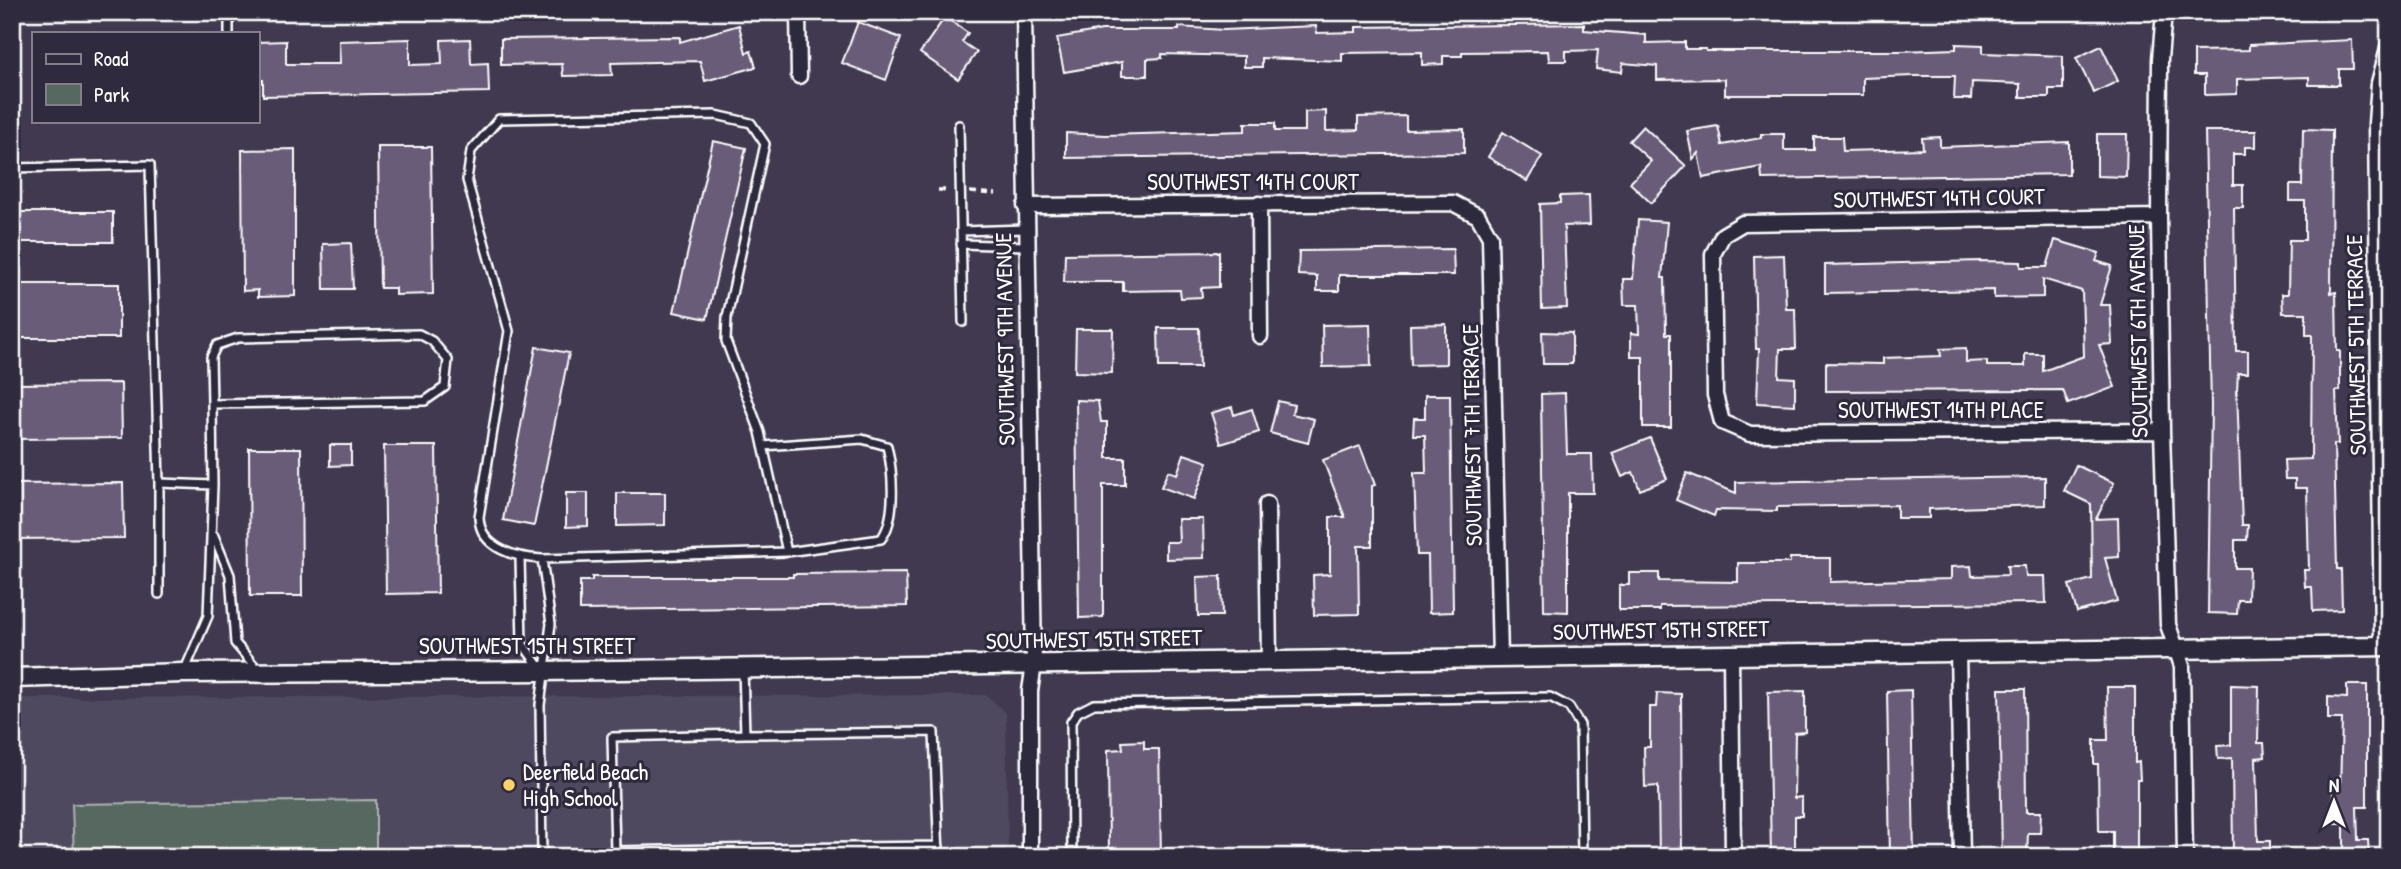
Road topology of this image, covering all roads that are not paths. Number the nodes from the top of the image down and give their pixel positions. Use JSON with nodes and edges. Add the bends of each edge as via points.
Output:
{"nodes":[{"id":1,"x":229,"y":12,"type":"edge"},
{"id":2,"x":798,"y":12,"type":"edge"},
{"id":3,"x":1024,"y":12,"type":"edge"},
{"id":4,"x":2164,"y":12,"type":"edge"},
{"id":5,"x":229,"y":32,"type":"edge"},
{"id":6,"x":2389,"y":45,"type":"edge"},
{"id":7,"x":799,"y":76,"type":"dead end"},
{"id":8,"x":959,"y":125,"type":"dead end"},
{"id":9,"x":12,"y":167,"type":"edge"},
{"id":10,"x":1259,"y":204,"type":"junction"},
{"id":11,"x":1026,"y":206,"type":"junction"},
{"id":12,"x":1478,"y":216,"type":"joint"},
{"id":13,"x":2159,"y":217,"type":"junction"},
{"id":14,"x":1026,"y":229,"type":"junction"},
{"id":15,"x":961,"y":231,"type":"junction"},
{"id":16,"x":961,"y":244,"type":"junction"},
{"id":17,"x":1027,"y":246,"type":"junction"},
{"id":18,"x":963,"y":322,"type":"dead end"},
{"id":19,"x":1260,"y":336,"type":"dead end"},
{"id":20,"x":212,"y":404,"type":"junction"},
{"id":21,"x":1722,"y":422,"type":"joint"},
{"id":22,"x":2162,"y":430,"type":"junction"},
{"id":23,"x":763,"y":446,"type":"junction"},
{"id":24,"x":159,"y":484,"type":"junction"},
{"id":25,"x":213,"y":485,"type":"junction"},
{"id":26,"x":1267,"y":504,"type":"dead end"},
{"id":27,"x":213,"y":532,"type":"junction"},
{"id":28,"x":787,"y":552,"type":"junction"},
{"id":29,"x":520,"y":558,"type":"junction"},
{"id":30,"x":542,"y":559,"type":"junction"},
{"id":31,"x":159,"y":594,"type":"dead end"},
{"id":32,"x":2386,"y":646,"type":"edge"},
{"id":33,"x":2177,"y":647,"type":"junction"},
{"id":34,"x":1958,"y":651,"type":"junction"},
{"id":35,"x":1731,"y":654,"type":"junction"},
{"id":36,"x":1500,"y":657,"type":"junction"},
{"id":37,"x":1269,"y":660,"type":"junction"},
{"id":38,"x":1034,"y":664,"type":"junction"},
{"id":39,"x":743,"y":668,"type":"junction"},
{"id":40,"x":542,"y":671,"type":"junction"},
{"id":41,"x":260,"y":672,"type":"junction"},
{"id":42,"x":183,"y":673,"type":"junction"},
{"id":43,"x":12,"y":678,"type":"edge"},
{"id":44,"x":745,"y":734,"type":"junction"},
{"id":45,"x":939,"y":846,"type":"junction"},
{"id":46,"x":769,"y":848,"type":"junction"},
{"id":47,"x":542,"y":857,"type":"edge"},
{"id":48,"x":769,"y":857,"type":"edge"},
{"id":49,"x":939,"y":857,"type":"edge"},
{"id":50,"x":1030,"y":857,"type":"edge"},
{"id":51,"x":1072,"y":857,"type":"edge"},
{"id":52,"x":1582,"y":857,"type":"edge"},
{"id":53,"x":1733,"y":857,"type":"edge"},
{"id":54,"x":1962,"y":857,"type":"edge"},
{"id":55,"x":2185,"y":857,"type":"edge"}],
"edges":[{"from":1,"to":5,"type":"lane"},
{"from":2,"to":7,"type":"street"},
{"from":3,"to":11,"type":"street","name":"SOUTHWEST 9TH AVENUE"},
{"from":4,"to":13,"type":"street","name":"SOUTHWEST 6TH AVENUE"},
{"from":6,"to":32,"type":"street","name":"SOUTHWEST 5TH TERRACE","via":[[2379,83],[2376,124]]},
{"from":8,"to":15,"type":"lane"},
{"from":9,"to":24,"type":"lane","via":[[150,166]]},
{"from":10,"to":11,"type":"street","name":"SOUTHWEST 14TH COURT"},
{"from":10,"to":12,"type":"street","name":"SOUTHWEST 14TH COURT","via":[[1453,203]]},
{"from":10,"to":19,"type":"street"},
{"from":11,"to":14,"type":"street","name":"SOUTHWEST 9TH AVENUE"},
{"from":12,"to":36,"type":"street","name":"SOUTHWEST 7TH TERRACE","via":[[1490,237]]},
{"from":13,"to":21,"type":"street","name":"SOUTHWEST 14TH COURT","via":[[1743,223],[1723,235],[1713,254],[1715,395]]},
{"from":13,"to":22,"type":"street","name":"SOUTHWEST 6TH AVENUE"},
{"from":14,"to":15,"type":"lane"},
{"from":14,"to":17,"type":"street","name":"SOUTHWEST 9TH AVENUE"},
{"from":15,"to":16,"type":"lane"},
{"from":16,"to":17,"type":"lane"},
{"from":16,"to":18,"type":"lane"},
{"from":17,"to":38,"type":"street","name":"SOUTHWEST 9TH AVENUE"},
{"from":20,"to":20,"type":"lane","via":[[425,401],[445,387],[448,360],[419,334],[239,338],[217,345],[211,358]]},
{"from":20,"to":25,"type":"lane"},
{"from":21,"to":22,"type":"street","name":"SOUTHWEST 14TH PLACE","via":[[1751,434]]},
{"from":22,"to":33,"type":"street","name":"SOUTHWEST 6TH AVENUE","via":[[2168,625]]},
{"from":23,"to":28,"type":"lane"},
{"from":23,"to":28,"type":"lane","via":[[862,439],[887,446],[891,461],[890,528],[881,538]]},
{"from":23,"to":29,"type":"lane","via":[[726,341],[764,152],[764,138],[757,127],[744,119],[716,115],[499,119],[471,151],[467,180],[509,331],[479,517],[487,538]]},
{"from":24,"to":25,"type":"lane"},
{"from":24,"to":31,"type":"lane"},
{"from":25,"to":27,"type":"lane"},
{"from":26,"to":37,"type":"street"},
{"from":27,"to":41,"type":"lane","via":[[230,575],[235,643]]},
{"from":27,"to":42,"type":"lane","via":[[208,616]]},
{"from":28,"to":30,"type":"lane"},
{"from":29,"to":30,"type":"lane"},
{"from":29,"to":40,"type":"lane","via":[[522,643]]},
{"from":30,"to":40,"type":"lane","via":[[551,624]]},
{"from":32,"to":33,"type":"street","name":"SOUTHWEST 15TH STREET"},
{"from":33,"to":34,"type":"street","name":"SOUTHWEST 15TH STREET"},
{"from":33,"to":55,"type":"street","name":"SOUTHWEST 6TH AVENUE","via":[[2182,673]]},
{"from":34,"to":35,"type":"street","name":"SOUTHWEST 15TH STREET"},
{"from":34,"to":54,"type":"street"},
{"from":35,"to":36,"type":"street","name":"SOUTHWEST 15TH STREET"},
{"from":35,"to":53,"type":"street"},
{"from":36,"to":37,"type":"street","name":"SOUTHWEST 15TH STREET"},
{"from":37,"to":38,"type":"street","name":"SOUTHWEST 15TH STREET"},
{"from":38,"to":39,"type":"street","name":"SOUTHWEST 15TH STREET"},
{"from":38,"to":50,"type":"street","name":"SOUTHWEST 9TH AVENUE"},
{"from":39,"to":40,"type":"street","name":"SOUTHWEST 15TH STREET"},
{"from":39,"to":44,"type":"lane"},
{"from":40,"to":41,"type":"street","name":"SOUTHWEST 15TH STREET"},
{"from":40,"to":47,"type":"lane"},
{"from":41,"to":42,"type":"street","name":"SOUTHWEST 15TH STREET"},
{"from":42,"to":43,"type":"street","name":"SOUTHWEST 15TH STREET"},
{"from":44,"to":45,"type":"lane","via":[[934,732]]},
{"from":44,"to":46,"type":"lane","via":[[612,737],[615,851]]},
{"from":45,"to":46,"type":"lane"},
{"from":45,"to":49,"type":"lane"},
{"from":46,"to":48,"type":"lane"},
{"from":51,"to":52,"type":"lane","via":[[1071,722],[1078,712],[1094,704],[1550,697],[1569,707],[1580,725]]}]}
